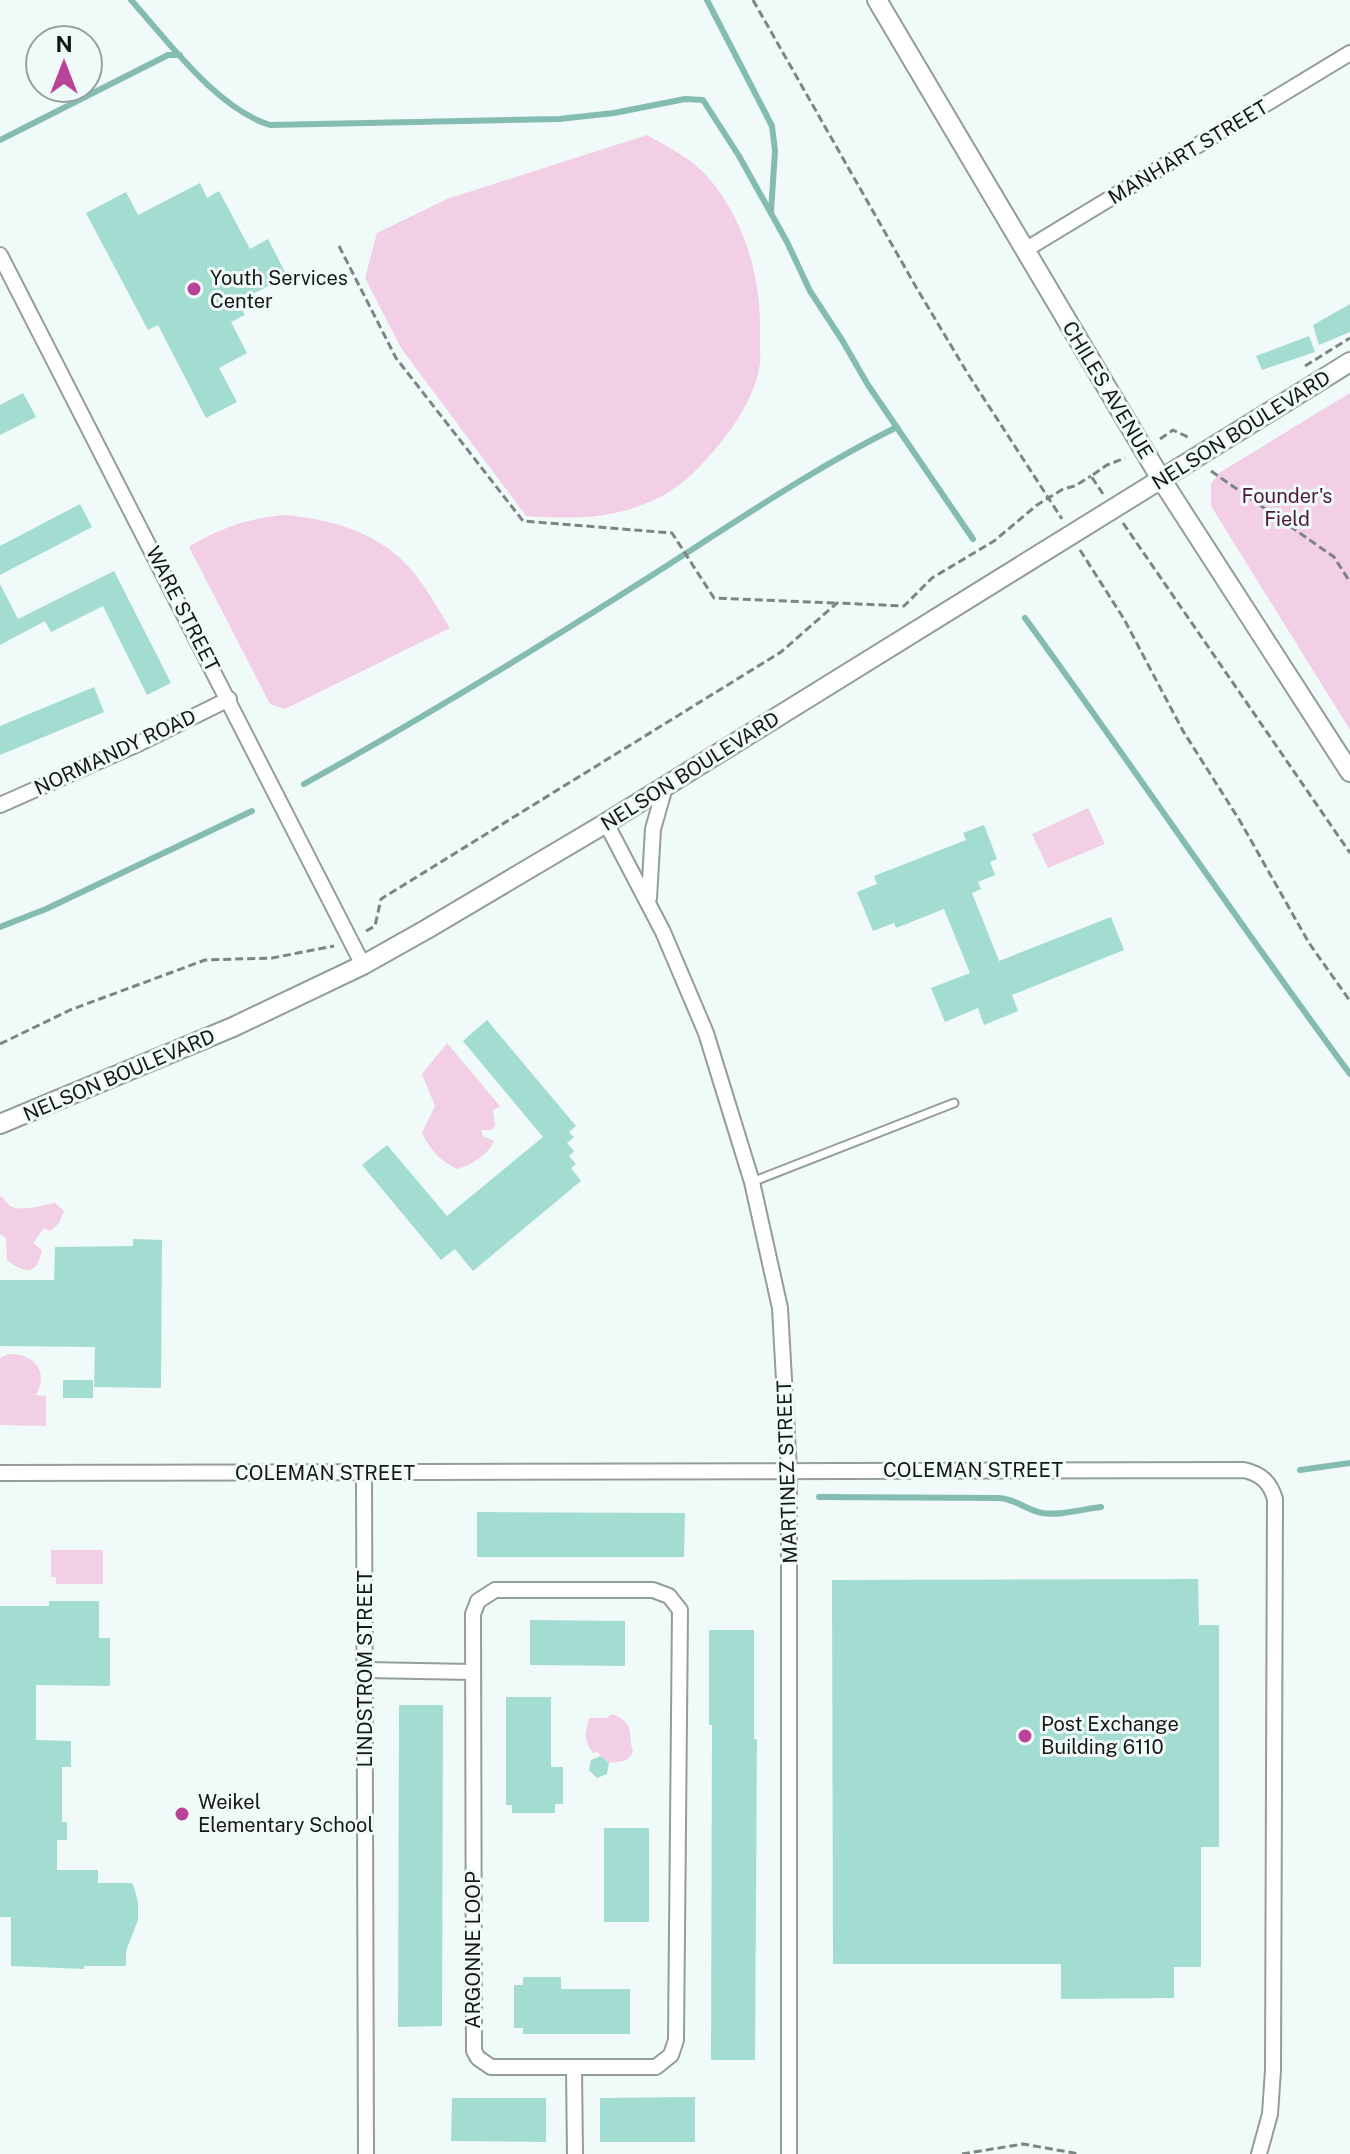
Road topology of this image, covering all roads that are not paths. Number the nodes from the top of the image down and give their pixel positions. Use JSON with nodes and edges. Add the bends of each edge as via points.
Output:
{"nodes":[{"id":1,"x":877,"y":0,"type":"edge"},
{"id":2,"x":1350,"y":53,"type":"edge"},
{"id":3,"x":1025,"y":250,"type":"junction"},
{"id":4,"x":0,"y":255,"type":"edge"},
{"id":5,"x":1350,"y":362,"type":"edge"},
{"id":6,"x":1161,"y":479,"type":"junction"},
{"id":7,"x":229,"y":699,"type":"junction"},
{"id":8,"x":1350,"y":772,"type":"edge"},
{"id":9,"x":665,"y":787,"type":"junction"},
{"id":10,"x":0,"y":805,"type":"edge"},
{"id":11,"x":606,"y":823,"type":"junction"},
{"id":12,"x":649,"y":902,"type":"junction"},
{"id":13,"x":363,"y":965,"type":"junction"},
{"id":14,"x":954,"y":1103,"type":"dead end"},
{"id":15,"x":0,"y":1124,"type":"edge"},
{"id":16,"x":752,"y":1182,"type":"junction"},
{"id":17,"x":789,"y":1470,"type":"junction"},
{"id":18,"x":0,"y":1473,"type":"edge"},
{"id":19,"x":364,"y":1473,"type":"junction"},
{"id":20,"x":365,"y":1670,"type":"junction"},
{"id":21,"x":473,"y":1672,"type":"junction"},
{"id":22,"x":574,"y":2069,"type":"junction"},
{"id":23,"x":366,"y":2154,"type":"edge"},
{"id":24,"x":575,"y":2154,"type":"edge"},
{"id":25,"x":789,"y":2154,"type":"edge"},
{"id":26,"x":1259,"y":2154,"type":"edge"}],
"edges":[{"from":1,"to":3,"type":"street","name":"CHILES AVENUE"},
{"from":2,"to":3,"type":"street","name":"MANHART STREET"},
{"from":3,"to":6,"type":"street","name":"CHILES AVENUE"},
{"from":4,"to":7,"type":"street","name":"WARE STREET"},
{"from":5,"to":6,"type":"street","name":"NELSON BOULEVARD"},
{"from":6,"to":8,"type":"street","name":"CHILES AVENUE"},
{"from":6,"to":9,"type":"street","name":"NELSON BOULEVARD"},
{"from":7,"to":10,"type":"street","name":"NORMANDY ROAD"},
{"from":7,"to":13,"type":"street","name":"WARE STREET"},
{"from":9,"to":11,"type":"street","name":"NELSON BOULEVARD"},
{"from":9,"to":12,"type":"street","via":[[653,829]]},
{"from":11,"to":12,"type":"street","name":"MARTINEZ STREET"},
{"from":11,"to":13,"type":"street","name":"NELSON BOULEVARD"},
{"from":12,"to":16,"type":"street","name":"MARTINEZ STREET","via":[[706,1033]]},
{"from":13,"to":15,"type":"street","name":"NELSON BOULEVARD","via":[[220,1033]]},
{"from":14,"to":16,"type":"lane"},
{"from":16,"to":17,"type":"street","name":"MARTINEZ STREET","via":[[780,1308]]},
{"from":17,"to":19,"type":"street","name":"COLEMAN STREET"},
{"from":17,"to":25,"type":"street","name":"MARTINEZ STREET"},
{"from":17,"to":26,"type":"street","name":"COLEMAN STREET","via":[[1244,1470],[1266,1481],[1275,1499],[1273,2070],[1270,2114]]},
{"from":18,"to":19,"type":"street","name":"COLEMAN STREET"},
{"from":19,"to":20,"type":"street","name":"LINDSTROM STREET"},
{"from":20,"to":21,"type":"street"},
{"from":20,"to":23,"type":"street","name":"LINDSTROM STREET"},
{"from":21,"to":22,"type":"street","name":"ARGONNE LOOP","via":[[474,2051],[491,2067]]},
{"from":21,"to":22,"type":"street","name":"ARGONNE LOOP","via":[[474,1607],[495,1590],[653,1590],[669,1596],[680,1610],[676,2040],[671,2055],[656,2067]]},
{"from":22,"to":24,"type":"street"}]}
